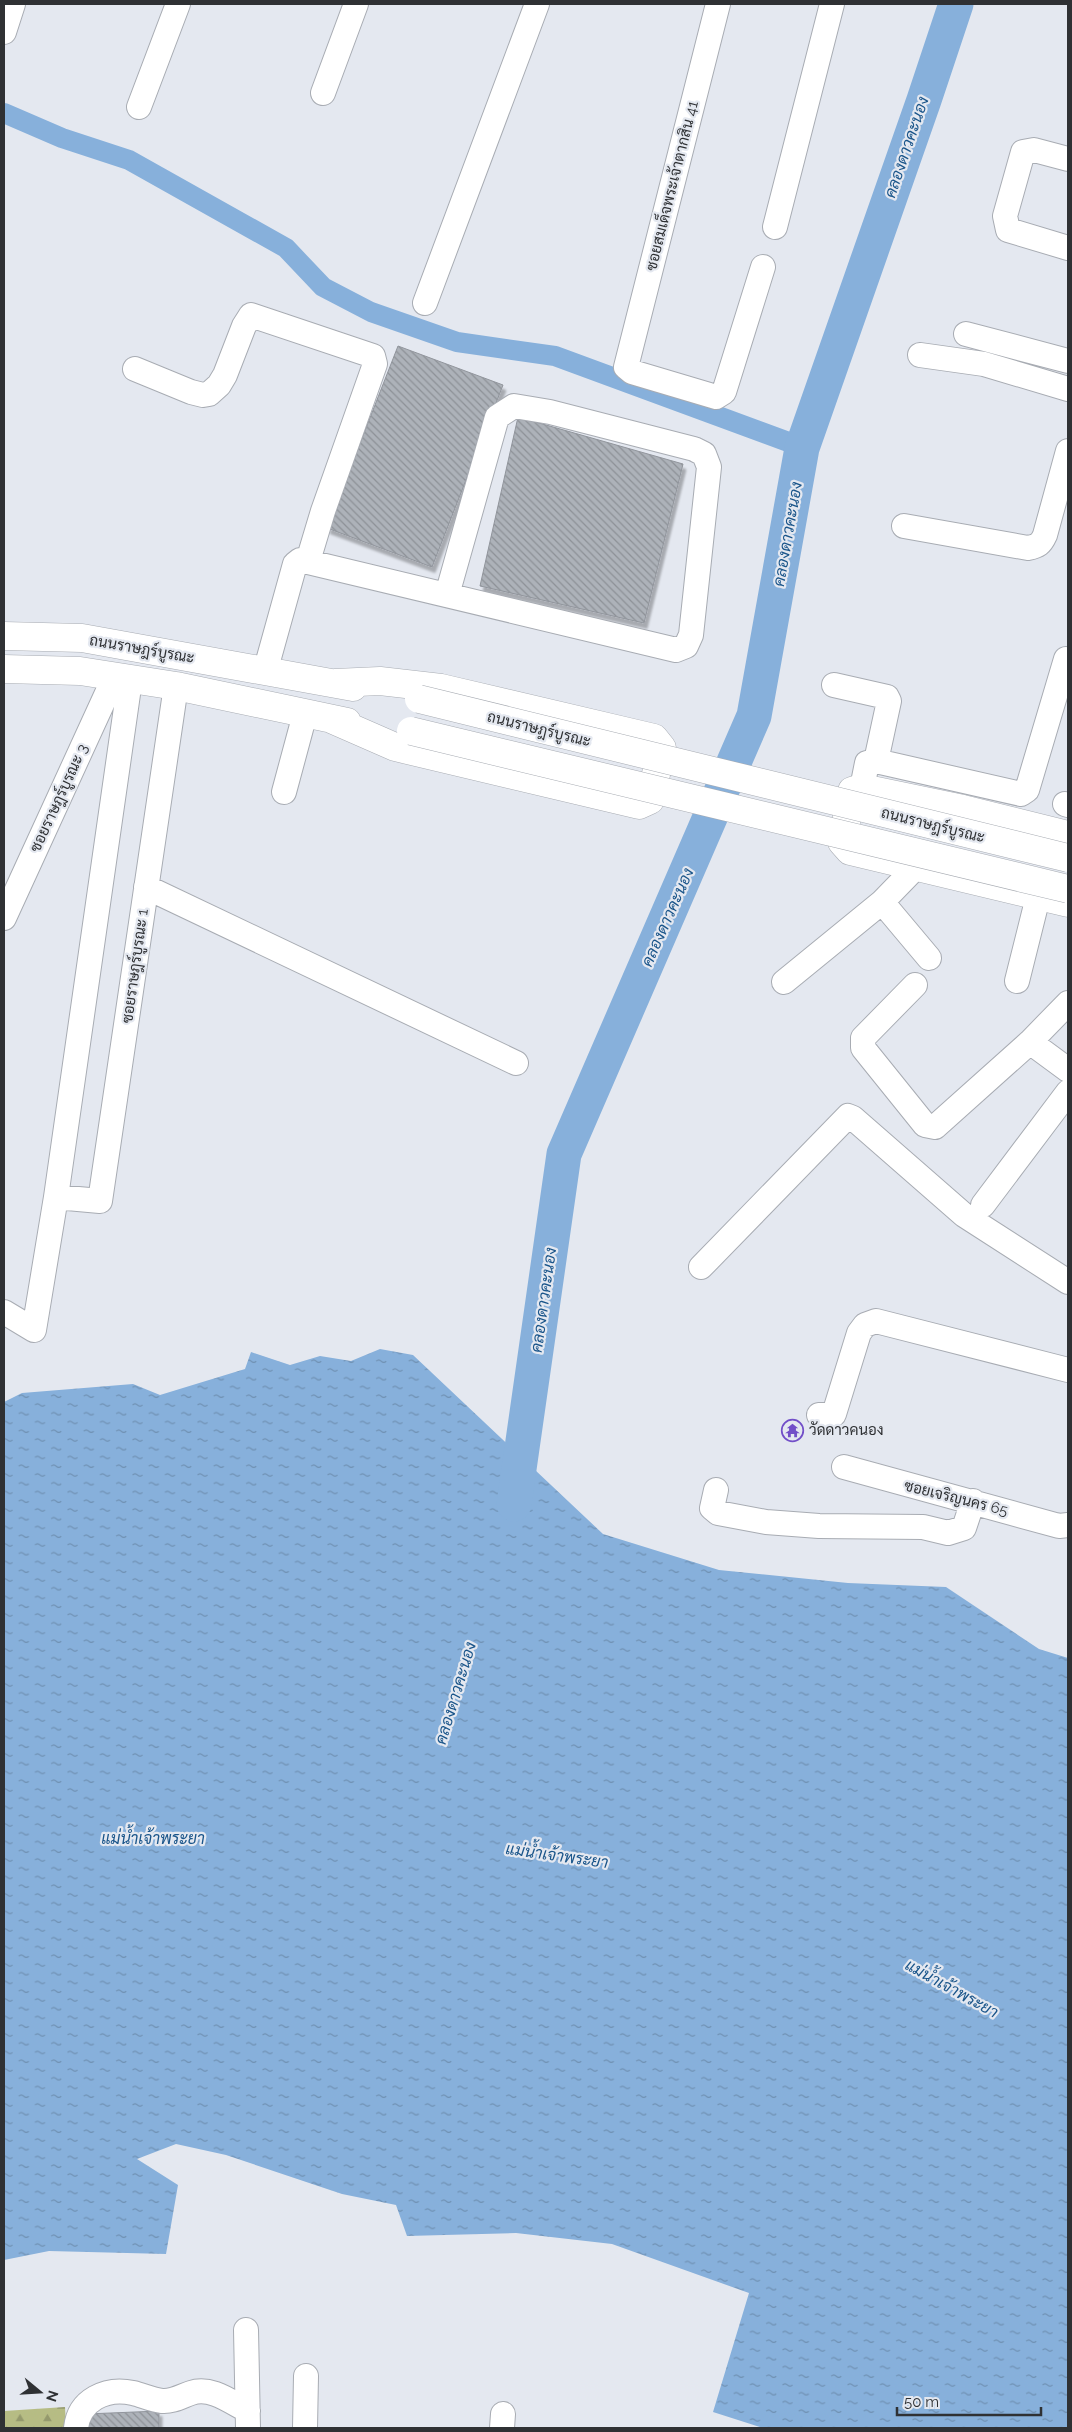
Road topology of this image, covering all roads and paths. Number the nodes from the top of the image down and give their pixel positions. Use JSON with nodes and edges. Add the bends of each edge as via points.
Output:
{"nodes":[{"id":1,"x":13,"y":4,"type":"edge"},
{"id":2,"x":178,"y":4,"type":"edge"},
{"id":3,"x":356,"y":4,"type":"edge"},
{"id":4,"x":536,"y":4,"type":"edge"},
{"id":5,"x":718,"y":4,"type":"edge"},
{"id":6,"x":832,"y":4,"type":"edge"},
{"id":7,"x":4,"y":32,"type":"edge"},
{"id":8,"x":323,"y":93,"type":"dead end"},
{"id":9,"x":139,"y":107,"type":"dead end"},
{"id":10,"x":1068,"y":159,"type":"edge"},
{"id":11,"x":775,"y":227,"type":"dead end"},
{"id":12,"x":1068,"y":248,"type":"edge"},
{"id":13,"x":763,"y":267,"type":"dead end"},
{"id":14,"x":425,"y":303,"type":"dead end"},
{"id":15,"x":966,"y":334,"type":"dead end"},
{"id":16,"x":920,"y":355,"type":"dead end"},
{"id":17,"x":1068,"y":361,"type":"edge"},
{"id":18,"x":135,"y":369,"type":"dead end"},
{"id":19,"x":1068,"y":388,"type":"edge"},
{"id":20,"x":1068,"y":451,"type":"edge"},
{"id":21,"x":904,"y":526,"type":"dead end"},
{"id":22,"x":308,"y":561,"type":"junction"},
{"id":23,"x":447,"y":595,"type":"junction"},
{"id":24,"x":4,"y":636,"type":"edge"},
{"id":25,"x":1066,"y":659,"type":"dead end"},
{"id":26,"x":4,"y":669,"type":"edge"},
{"id":27,"x":265,"y":672,"type":"junction"},
{"id":28,"x":122,"y":679,"type":"junction"},
{"id":29,"x":335,"y":683,"type":"junction"},
{"id":30,"x":834,"y":685,"type":"dead end"},
{"id":31,"x":176,"y":686,"type":"junction"},
{"id":32,"x":318,"y":716,"type":"junction"},
{"id":33,"x":876,"y":761,"type":"junction"},
{"id":34,"x":862,"y":788,"type":"junction"},
{"id":35,"x":284,"y":792,"type":"dead end"},
{"id":36,"x":1068,"y":835,"type":"edge"},
{"id":37,"x":1068,"y":858,"type":"edge"},
{"id":38,"x":916,"y":867,"type":"junction"},
{"id":39,"x":146,"y":887,"type":"junction"},
{"id":40,"x":1068,"y":889,"type":"edge"},
{"id":41,"x":1038,"y":897,"type":"junction"},
{"id":42,"x":882,"y":902,"type":"junction"},
{"id":43,"x":1068,"y":903,"type":"edge"},
{"id":44,"x":4,"y":918,"type":"edge"},
{"id":45,"x":930,"y":958,"type":"dead end"},
{"id":46,"x":1017,"y":981,"type":"dead end"},
{"id":47,"x":784,"y":982,"type":"dead end"},
{"id":48,"x":915,"y":985,"type":"dead end"},
{"id":49,"x":1068,"y":1003,"type":"edge"},
{"id":50,"x":1030,"y":1042,"type":"junction"},
{"id":51,"x":516,"y":1063,"type":"dead end"},
{"id":52,"x":1068,"y":1070,"type":"edge"},
{"id":53,"x":1068,"y":1092,"type":"edge"},
{"id":54,"x":56,"y":1197,"type":"junction"},
{"id":55,"x":983,"y":1205,"type":"dead end"},
{"id":56,"x":701,"y":1267,"type":"dead end"},
{"id":57,"x":1068,"y":1282,"type":"edge"},
{"id":58,"x":4,"y":1312,"type":"edge"},
{"id":59,"x":1068,"y":1370,"type":"edge"},
{"id":60,"x":819,"y":1415,"type":"dead end"},
{"id":61,"x":844,"y":1467,"type":"dead end"},
{"id":62,"x":716,"y":1490,"type":"dead end"},
{"id":63,"x":973,"y":1501,"type":"junction"},
{"id":64,"x":1068,"y":1524,"type":"edge"},
{"id":65,"x":246,"y":2330,"type":"dead end"},
{"id":66,"x":306,"y":2376,"type":"dead end"},
{"id":67,"x":248,"y":2420,"type":"edge"},
{"id":68,"x":76,"y":2428,"type":"edge"},
{"id":69,"x":304,"y":2428,"type":"edge"}],
"edges":[{"from":1,"to":7,"type":"street"},
{"from":2,"to":9,"type":"street"},
{"from":3,"to":8,"type":"street"},
{"from":4,"to":14,"type":"street"},
{"from":5,"to":13,"type":"street","name":"ซอยสมเด็จพระเจ้าตากสิน 41","via":[[626,367],[632,372],[716,398],[724,392]]},
{"from":6,"to":11,"type":"street"},
{"from":10,"to":12,"type":"street","via":[[1034,150],[1023,152],[1005,216],[1008,230]]},
{"from":15,"to":17,"type":"street"},
{"from":16,"to":19,"type":"street","via":[[984,364]]},
{"from":18,"to":22,"type":"street","via":[[191,392],[209,394],[225,375],[251,315],[373,356],[375,364]]},
{"from":20,"to":21,"type":"street","via":[[1045,535],[1041,544],[1035,547]]},
{"from":22,"to":23,"type":"street"},
{"from":22,"to":27,"type":"street","via":[[300,560],[295,564]]},
{"from":23,"to":23,"type":"street","via":[[497,417],[514,406],[550,412],[704,454],[709,467],[691,636],[686,646],[676,650]]},
{"from":24,"to":27,"type":"main road","name":"ถนนราษฎร์บูรณะ","via":[[82,638]]},
{"from":25,"to":33,"type":"street","via":[[1031,783],[1021,794]]},
{"from":26,"to":28,"type":"main road","name":"ถนนราษฎร์บูรณะ","via":[[80,671]]},
{"from":27,"to":29,"type":"main road","name":"ถนนราษฎร์บูรณะ"},
{"from":28,"to":31,"type":"main road","name":"ถนนราษฎร์บูรณะ"},
{"from":28,"to":44,"type":"street","name":"ซอยราษฎร์บูรณะ 3"},
{"from":28,"to":54,"type":"street"},
{"from":29,"to":32,"type":"main road","via":[[380,682],[442,688],[654,738],[662,748],[650,800],[638,805],[396,747]]},
{"from":29,"to":37,"type":"main road","name":"ถนนราษฎร์บูรณะ","bridge":true,"via":[[418,699]]},
{"from":30,"to":33,"type":"street","via":[[887,697],[889,701]]},
{"from":31,"to":32,"type":"main road","name":"ถนนราษฎร์บูรณะ"},
{"from":31,"to":39,"type":"street","name":"ซอยราษฎร์บูรณะ 1"},
{"from":32,"to":35,"type":"street"},
{"from":32,"to":40,"type":"main road","name":"ถนนราษฎร์บูรณะ","bridge":true,"via":[[411,731]]},
{"from":33,"to":34,"type":"street","via":[[867,763]]},
{"from":34,"to":36,"type":"main road"},
{"from":34,"to":38,"type":"main road","via":[[852,791],[842,842],[850,851]]},
{"from":38,"to":41,"type":"main road"},
{"from":38,"to":42,"type":"street"},
{"from":39,"to":51,"type":"street"},
{"from":39,"to":54,"type":"street","name":"ซอยราษฎร์บูรณะ 1","via":[[100,1201]]},
{"from":41,"to":43,"type":"main road"},
{"from":41,"to":46,"type":"street"},
{"from":42,"to":45,"type":"street"},
{"from":42,"to":47,"type":"street"},
{"from":48,"to":50,"type":"street","via":[[863,1038],[862,1044],[926,1125],[935,1128]]},
{"from":49,"to":50,"type":"street"},
{"from":50,"to":52,"type":"street"},
{"from":53,"to":55,"type":"street"},
{"from":54,"to":58,"type":"street","via":[[34,1330]]},
{"from":56,"to":57,"type":"street","via":[[848,1116],[964,1215]]},
{"from":59,"to":60,"type":"street","via":[[876,1321],[860,1330],[834,1414]]},
{"from":61,"to":63,"type":"street","name":"ซอยเจริญนคร 65"},
{"from":62,"to":63,"type":"street","via":[[712,1508],[718,1513],[766,1522],[922,1528],[948,1533],[964,1528]]},
{"from":63,"to":64,"type":"street","name":"ซอยเจริญนคร 65","via":[[1059,1526]]},
{"from":65,"to":67,"type":"street"},
{"from":66,"to":69,"type":"street"},
{"from":67,"to":68,"type":"street","via":[[215,2394],[203,2391],[162,2401],[131,2392],[118,2392],[99,2395],[88,2402],[80,2413]]}]}
